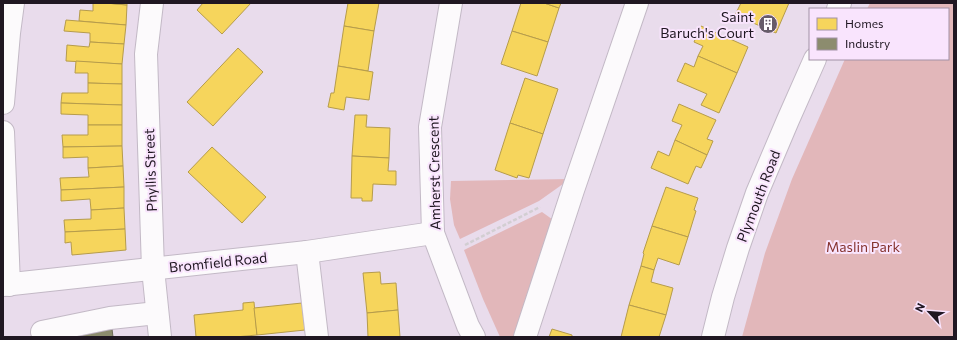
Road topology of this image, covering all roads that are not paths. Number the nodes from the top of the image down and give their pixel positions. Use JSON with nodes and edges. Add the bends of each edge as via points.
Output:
{"nodes":[{"id":1,"x":13,"y":3,"type":"edge"},
{"id":2,"x":152,"y":3,"type":"edge"},
{"id":3,"x":451,"y":3,"type":"edge"},
{"id":4,"x":637,"y":3,"type":"edge"},
{"id":5,"x":815,"y":60,"type":"edge"},
{"id":6,"x":3,"y":103,"type":"edge"},
{"id":7,"x":3,"y":132,"type":"edge"},
{"id":8,"x":433,"y":233,"type":"junction"},
{"id":9,"x":307,"y":252,"type":"junction"},
{"id":10,"x":153,"y":269,"type":"junction"},
{"id":11,"x":6,"y":285,"type":"edge"},
{"id":12,"x":157,"y":313,"type":"junction"},
{"id":13,"x":42,"y":332,"type":"dead end"},
{"id":14,"x":160,"y":337,"type":"edge"},
{"id":15,"x":317,"y":337,"type":"edge"},
{"id":16,"x":474,"y":337,"type":"edge"},
{"id":17,"x":525,"y":337,"type":"edge"},
{"id":18,"x":713,"y":337,"type":"edge"}],
"edges":[{"from":1,"to":6,"type":"street"},
{"from":2,"to":10,"type":"street","name":"Phyllis Street","via":[[146,54]]},
{"from":3,"to":8,"type":"street","name":"Amherst Crescent","via":[[430,127]]},
{"from":4,"to":17,"type":"street"},
{"from":5,"to":18,"type":"street","name":"Plymouth Road","via":[[757,193]]},
{"from":7,"to":11,"type":"street"},
{"from":8,"to":9,"type":"street","name":"Bromfield Road"},
{"from":8,"to":16,"type":"street","name":"Amherst Crescent"},
{"from":9,"to":10,"type":"street","name":"Bromfield Road"},
{"from":9,"to":15,"type":"street"},
{"from":10,"to":11,"type":"street","name":"Bromfield Road"},
{"from":10,"to":12,"type":"street","name":"Phyllis Street"},
{"from":12,"to":13,"type":"street","via":[[110,318]]},
{"from":12,"to":14,"type":"street","name":"Phyllis Street"}]}
